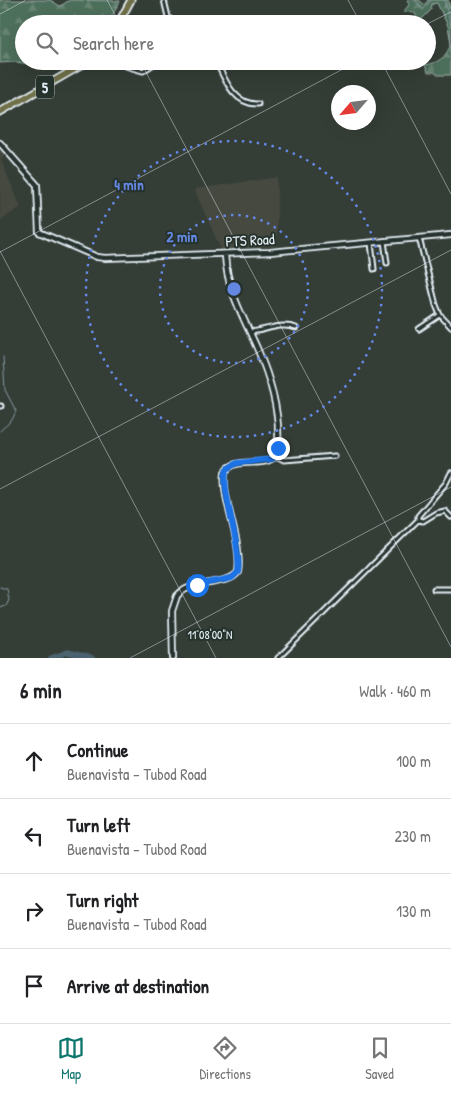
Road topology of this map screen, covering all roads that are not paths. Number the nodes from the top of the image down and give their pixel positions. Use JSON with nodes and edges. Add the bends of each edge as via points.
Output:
{"nodes":[{"id":1,"x":131,"y":0,"type":"edge"},
{"id":2,"x":164,"y":0,"type":"edge"},
{"id":3,"x":123,"y":15,"type":"edge"},
{"id":4,"x":168,"y":15,"type":"edge"},
{"id":5,"x":74,"y":70,"type":"edge"},
{"id":6,"x":220,"y":70,"type":"edge"},
{"id":7,"x":258,"y":104,"type":"dead end"},
{"id":8,"x":0,"y":112,"type":"edge"},
{"id":9,"x":0,"y":144,"type":"edge"},
{"id":10,"x":451,"y":235,"type":"edge"},
{"id":11,"x":419,"y":238,"type":"junction"},
{"id":12,"x":384,"y":241,"type":"junction"},
{"id":13,"x":371,"y":243,"type":"junction"},
{"id":14,"x":225,"y":255,"type":"junction"},
{"id":15,"x":387,"y":263,"type":"dead end"},
{"id":16,"x":374,"y":269,"type":"dead end"},
{"id":17,"x":440,"y":315,"type":"junction"},
{"id":18,"x":451,"y":327,"type":"edge"},
{"id":19,"x":296,"y":328,"type":"dead end"},
{"id":20,"x":420,"y":329,"type":"dead end"},
{"id":21,"x":250,"y":332,"type":"junction"},
{"id":22,"x":276,"y":456,"type":"junction"},
{"id":23,"x":335,"y":456,"type":"dead end"},
{"id":24,"x":451,"y":473,"type":"edge"},
{"id":25,"x":451,"y":517,"type":"edge"},
{"id":26,"x":418,"y":520,"type":"junction"},
{"id":27,"x":434,"y":589,"type":"dead end"},
{"id":28,"x":451,"y":589,"type":"edge"},
{"id":29,"x":173,"y":658,"type":"edge"},
{"id":30,"x":278,"y":658,"type":"edge"}],
"edges":[{"from":1,"to":3,"type":"highway"},
{"from":2,"to":4,"type":"street"},
{"from":5,"to":8,"type":"highway","number":"5"},
{"from":6,"to":7,"type":"street","via":[[230,89],[246,102]]},
{"from":9,"to":14,"type":"main road","name":"PTS Road","via":[[37,185],[39,232],[97,257]]},
{"from":10,"to":11,"type":"main road","name":"PTS Road"},
{"from":11,"to":12,"type":"main road","name":"PTS Road"},
{"from":11,"to":17,"type":"street"},
{"from":12,"to":13,"type":"main road","name":"PTS Road"},
{"from":12,"to":15,"type":"street"},
{"from":13,"to":14,"type":"main road","name":"PTS Road"},
{"from":13,"to":16,"type":"street"},
{"from":14,"to":21,"type":"main road","via":[[229,287]]},
{"from":17,"to":18,"type":"street"},
{"from":17,"to":20,"type":"street"},
{"from":19,"to":21,"type":"street","via":[[272,327]]},
{"from":21,"to":22,"type":"main road","via":[[275,400]]},
{"from":22,"to":23,"type":"street","via":[[284,460]]},
{"from":22,"to":29,"type":"main road","via":[[237,463],[225,472],[239,559],[238,572],[232,578],[197,585],[179,593],[172,611]]},
{"from":24,"to":26,"type":"street"},
{"from":25,"to":26,"type":"street","via":[[445,510],[440,510],[423,521]]},
{"from":26,"to":30,"type":"street"},
{"from":27,"to":28,"type":"street"}]}
